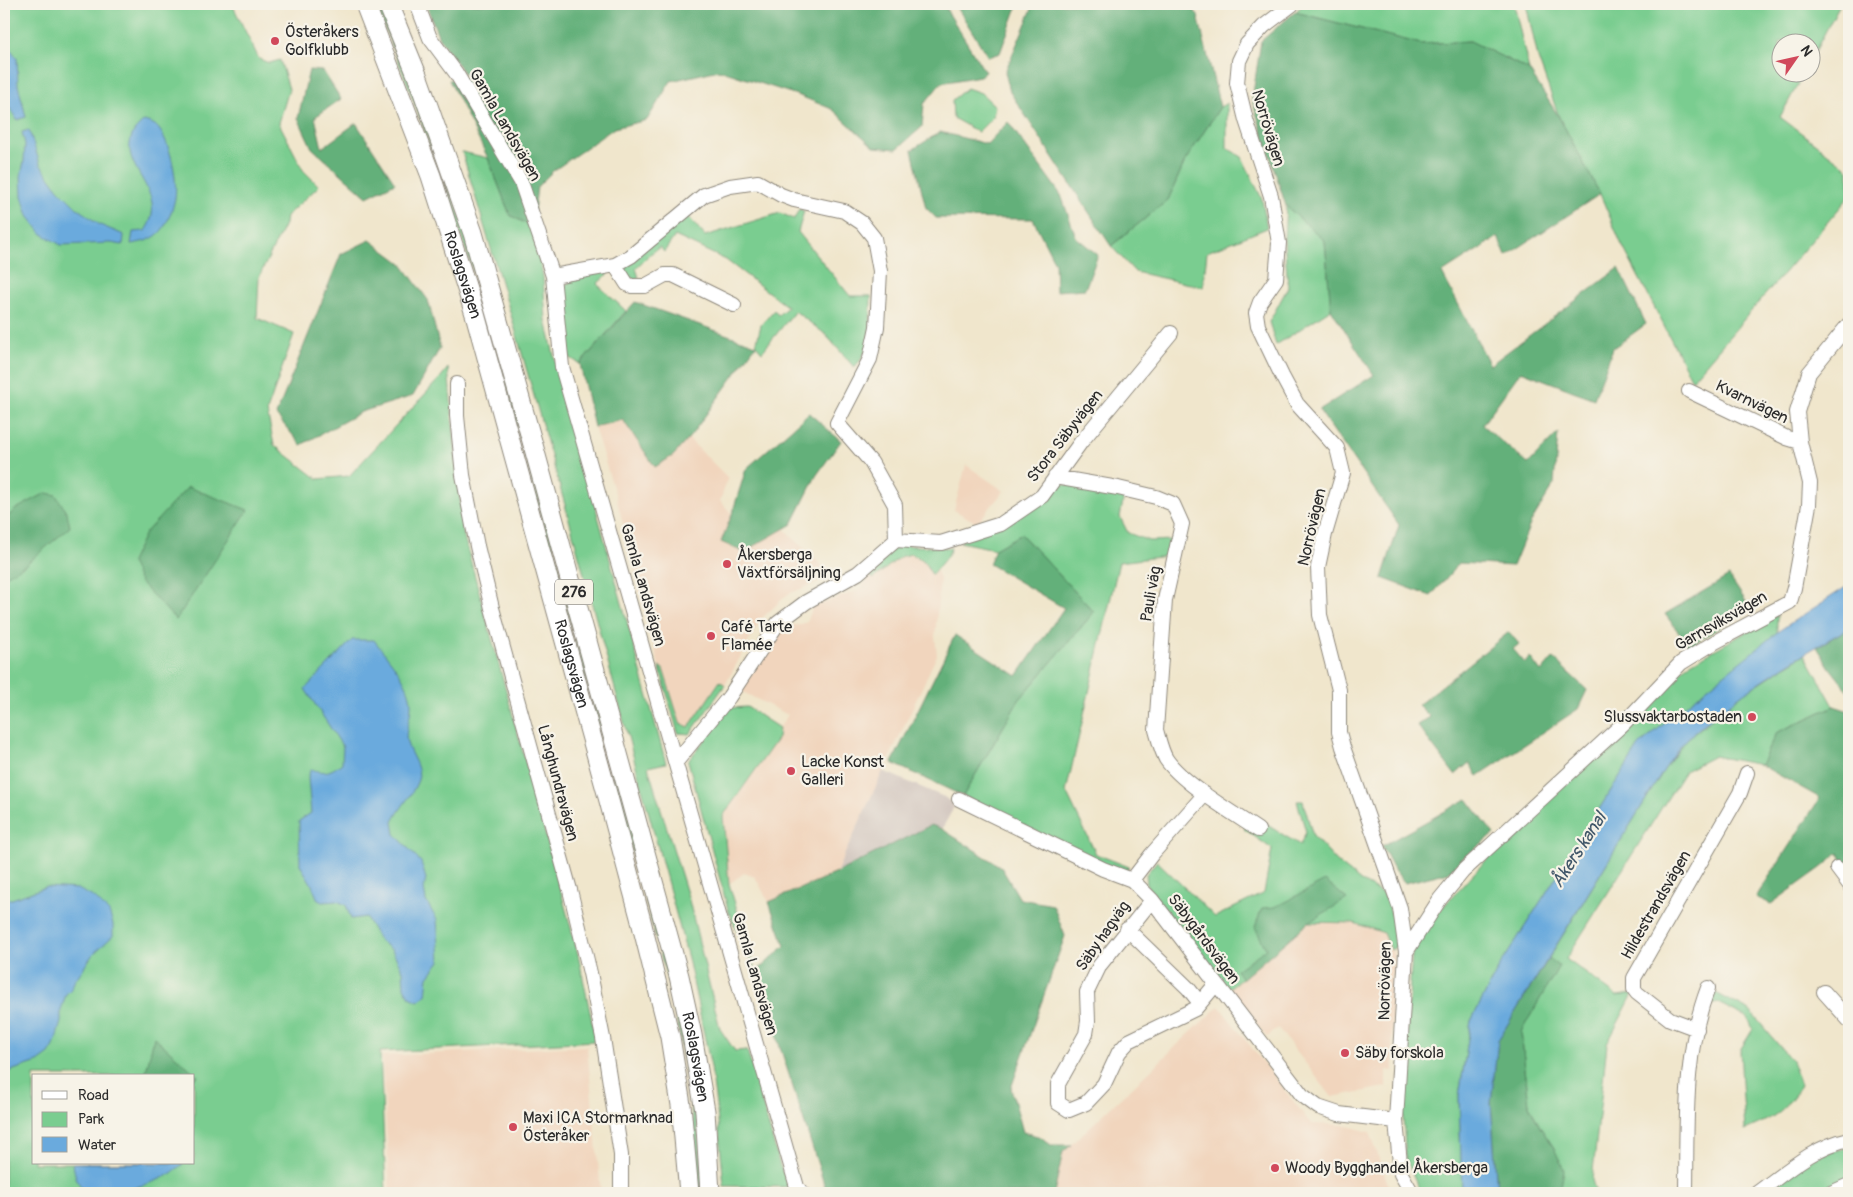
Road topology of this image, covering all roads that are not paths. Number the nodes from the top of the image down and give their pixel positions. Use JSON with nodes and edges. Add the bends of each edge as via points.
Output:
{"nodes":[{"id":1,"x":365,"y":4,"type":"edge"},
{"id":2,"x":388,"y":4,"type":"edge"},
{"id":3,"x":417,"y":4,"type":"edge"},
{"id":4,"x":1293,"y":4,"type":"edge"},
{"id":5,"x":615,"y":265,"type":"junction"},
{"id":6,"x":553,"y":276,"type":"junction"},
{"id":7,"x":734,"y":305,"type":"dead end"},
{"id":8,"x":1849,"y":324,"type":"edge"},
{"id":9,"x":1171,"y":333,"type":"dead end"},
{"id":10,"x":457,"y":384,"type":"dead end"},
{"id":11,"x":1689,"y":391,"type":"dead end"},
{"id":12,"x":1800,"y":442,"type":"junction"},
{"id":13,"x":1055,"y":477,"type":"junction"},
{"id":14,"x":896,"y":540,"type":"junction"},
{"id":15,"x":676,"y":762,"type":"junction"},
{"id":16,"x":1747,"y":773,"type":"dead end"},
{"id":17,"x":1205,"y":794,"type":"junction"},
{"id":18,"x":959,"y":800,"type":"dead end"},
{"id":19,"x":1258,"y":830,"type":"dead end"},
{"id":20,"x":1837,"y":868,"type":"dead end"},
{"id":21,"x":1132,"y":880,"type":"junction"},
{"id":22,"x":1849,"y":884,"type":"edge"},
{"id":23,"x":1152,"y":900,"type":"junction"},
{"id":24,"x":1127,"y":929,"type":"junction"},
{"id":25,"x":1406,"y":952,"type":"junction"},
{"id":26,"x":1216,"y":984,"type":"junction"},
{"id":27,"x":1708,"y":988,"type":"dead end"},
{"id":28,"x":1824,"y":992,"type":"dead end"},
{"id":29,"x":1200,"y":1003,"type":"junction"},
{"id":30,"x":1849,"y":1020,"type":"edge"},
{"id":31,"x":1696,"y":1028,"type":"junction"},
{"id":32,"x":1396,"y":1121,"type":"junction"},
{"id":33,"x":1849,"y":1139,"type":"edge"},
{"id":34,"x":1849,"y":1185,"type":"edge"},
{"id":35,"x":621,"y":1193,"type":"edge"},
{"id":36,"x":689,"y":1193,"type":"edge"},
{"id":37,"x":710,"y":1193,"type":"edge"},
{"id":38,"x":802,"y":1193,"type":"edge"},
{"id":39,"x":1412,"y":1193,"type":"edge"},
{"id":40,"x":1686,"y":1193,"type":"edge"},
{"id":41,"x":1757,"y":1193,"type":"edge"},
{"id":42,"x":1830,"y":1193,"type":"edge"}],
"edges":[{"from":1,"to":36,"type":"main road","name":"Roslagsvägen","number":"276","via":[[431,176],[475,314],[623,852],[670,1037],[681,1105]]},
{"from":2,"to":37,"type":"main road","name":"Roslagsvägen","number":"276","via":[[421,84],[473,233],[679,976],[705,1111]]},
{"from":3,"to":6,"type":"street","name":"Gamla Landsvägen","via":[[430,38],[456,73],[521,182]]},
{"from":4,"to":25,"type":"street","name":"Norrövägen","via":[[1247,44],[1239,61],[1236,83],[1271,196],[1279,243],[1276,279],[1256,313],[1258,326],[1290,392],[1337,448],[1341,462],[1343,473],[1318,567],[1320,616],[1339,690],[1339,732],[1400,908]]},
{"from":5,"to":6,"type":"street"},
{"from":5,"to":7,"type":"street","via":[[626,284],[646,286],[666,275],[673,276]]},
{"from":5,"to":14,"type":"street","via":[[632,256],[704,196],[718,189],[748,183],[758,182],[794,200],[844,211],[862,223],[874,238],[880,271],[877,328],[870,360],[837,423],[895,505]]},
{"from":6,"to":15,"type":"street","name":"Gamla Landsvägen","via":[[562,366]]},
{"from":8,"to":12,"type":"street","name":"Garnsviksvägen","via":[[1809,373],[1797,412]]},
{"from":9,"to":13,"type":"street","name":"Stora Säbyvägen"},
{"from":10,"to":35,"type":"street","name":"Långhundravägen","via":[[463,476],[477,546],[570,890],[603,1038],[621,1155]]},
{"from":11,"to":12,"type":"street","name":"Kvarnvägen"},
{"from":12,"to":25,"type":"street","name":"Garnsviksvägen","via":[[1810,483],[1809,505],[1790,602],[1681,662],[1625,722],[1463,871],[1434,907]]},
{"from":13,"to":14,"type":"street","name":"Stora Säbyvägen","via":[[1042,496],[1001,524],[942,543]]},
{"from":13,"to":17,"type":"street","name":"Pauli väg","via":[[1156,497],[1173,504],[1177,511],[1182,524],[1165,600],[1156,730],[1161,749],[1170,764]]},
{"from":14,"to":15,"type":"street","via":[[858,574],[806,602],[778,623],[729,696]]},
{"from":15,"to":38,"type":"street","name":"Gamla Landsvägen","via":[[794,1178]]},
{"from":16,"to":31,"type":"street","name":"Hildestrandsvägen","via":[[1740,793],[1634,978],[1636,993],[1670,1019]]},
{"from":17,"to":19,"type":"street","name":"Pauli väg"},
{"from":17,"to":21,"type":"street"},
{"from":18,"to":21,"type":"street","name":"Säbygårdsvägen"},
{"from":20,"to":22,"type":"street"},
{"from":21,"to":23,"type":"street","name":"Säbygårdsvägen"},
{"from":23,"to":24,"type":"street","name":"Säby hagväg"},
{"from":23,"to":26,"type":"street","name":"Säbygårdsvägen"},
{"from":24,"to":29,"type":"street"},
{"from":24,"to":29,"type":"street","name":"Säby hagväg","via":[[1100,965],[1087,992],[1086,1034],[1058,1084],[1058,1103],[1069,1110],[1086,1103],[1104,1084],[1119,1052],[1129,1040],[1195,1009]]},
{"from":25,"to":32,"type":"street","name":"Norrövägen"},
{"from":26,"to":29,"type":"street","name":"Säby hagväg"},
{"from":26,"to":32,"type":"street","name":"Säbygårdsvägen","via":[[1302,1095],[1318,1107],[1339,1114]]},
{"from":27,"to":31,"type":"street"},
{"from":28,"to":30,"type":"street"},
{"from":31,"to":40,"type":"street","via":[[1688,1080]]},
{"from":32,"to":39,"type":"street","name":"Norrövägen","via":[[1401,1174]]},
{"from":33,"to":41,"type":"street","via":[[1818,1149]]},
{"from":34,"to":42,"type":"street"}]}
